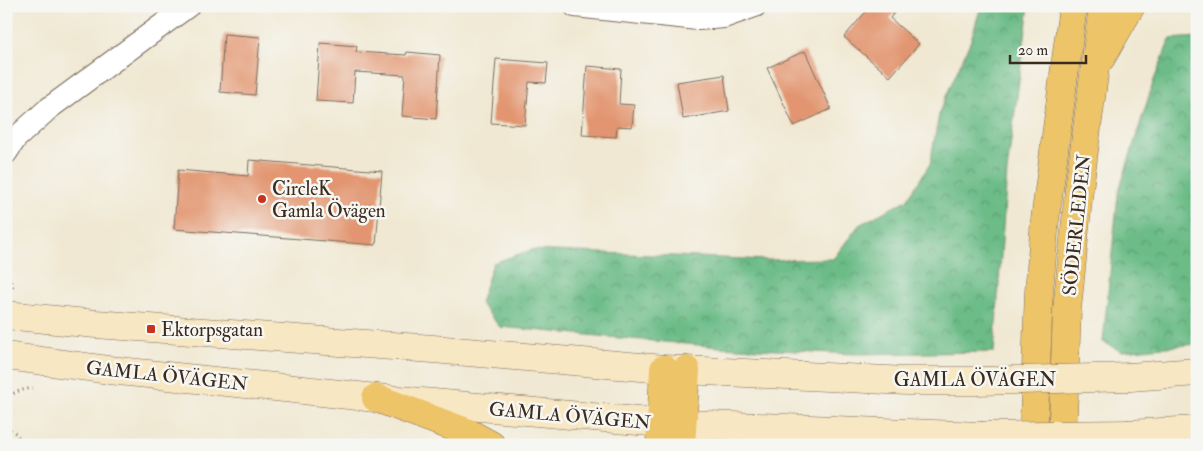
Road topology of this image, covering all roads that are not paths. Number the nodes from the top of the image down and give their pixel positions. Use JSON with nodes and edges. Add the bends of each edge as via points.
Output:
{"nodes":[{"id":1,"x":188,"y":6,"type":"edge"},
{"id":2,"x":575,"y":6,"type":"edge"},
{"id":3,"x":754,"y":6,"type":"edge"},
{"id":4,"x":1073,"y":6,"type":"edge"},
{"id":5,"x":1103,"y":6,"type":"edge"},
{"id":6,"x":1131,"y":6,"type":"edge"},
{"id":7,"x":1094,"y":70,"type":"junction"},
{"id":8,"x":6,"y":153,"type":"edge"},
{"id":9,"x":12,"y":304,"type":"edge"},
{"id":10,"x":6,"y":356,"type":"edge"},
{"id":11,"x":675,"y":370,"type":"junction"},
{"id":12,"x":1197,"y":372,"type":"edge"},
{"id":13,"x":376,"y":398,"type":"junction"},
{"id":14,"x":1197,"y":430,"type":"edge"},
{"id":15,"x":671,"y":434,"type":"edge"},
{"id":16,"x":491,"y":445,"type":"edge"},
{"id":17,"x":1033,"y":445,"type":"edge"},
{"id":18,"x":1062,"y":445,"type":"edge"}],
"edges":[{"from":1,"to":8,"type":"street","via":[[48,109],[16,138]]},
{"from":2,"to":3,"type":"street","via":[[698,19],[724,17]]},
{"from":4,"to":17,"type":"highway","name":"SÖDERLEDEN","via":[[1045,220]]},
{"from":5,"to":7,"type":"highway","name":"SÖDERLEDEN"},
{"from":6,"to":7,"type":"highway"},
{"from":7,"to":18,"type":"highway","name":"SÖDERLEDEN","via":[[1067,310]]},
{"from":9,"to":11,"type":"main road","name":"GAMLA ÖVÄGEN","via":[[96,324]]},
{"from":10,"to":13,"type":"main road","name":"GAMLA ÖVÄGEN"},
{"from":11,"to":12,"type":"main road","name":"GAMLA ÖVÄGEN","bridge":true,"via":[[907,381],[1130,377]]},
{"from":11,"to":15,"type":"highway"},
{"from":13,"to":15,"type":"main road","name":"GAMLA ÖVÄGEN"},
{"from":13,"to":16,"type":"highway"},
{"from":14,"to":15,"type":"main road","name":"GAMLA ÖVÄGEN","bridge":true,"via":[[981,436]]}]}
